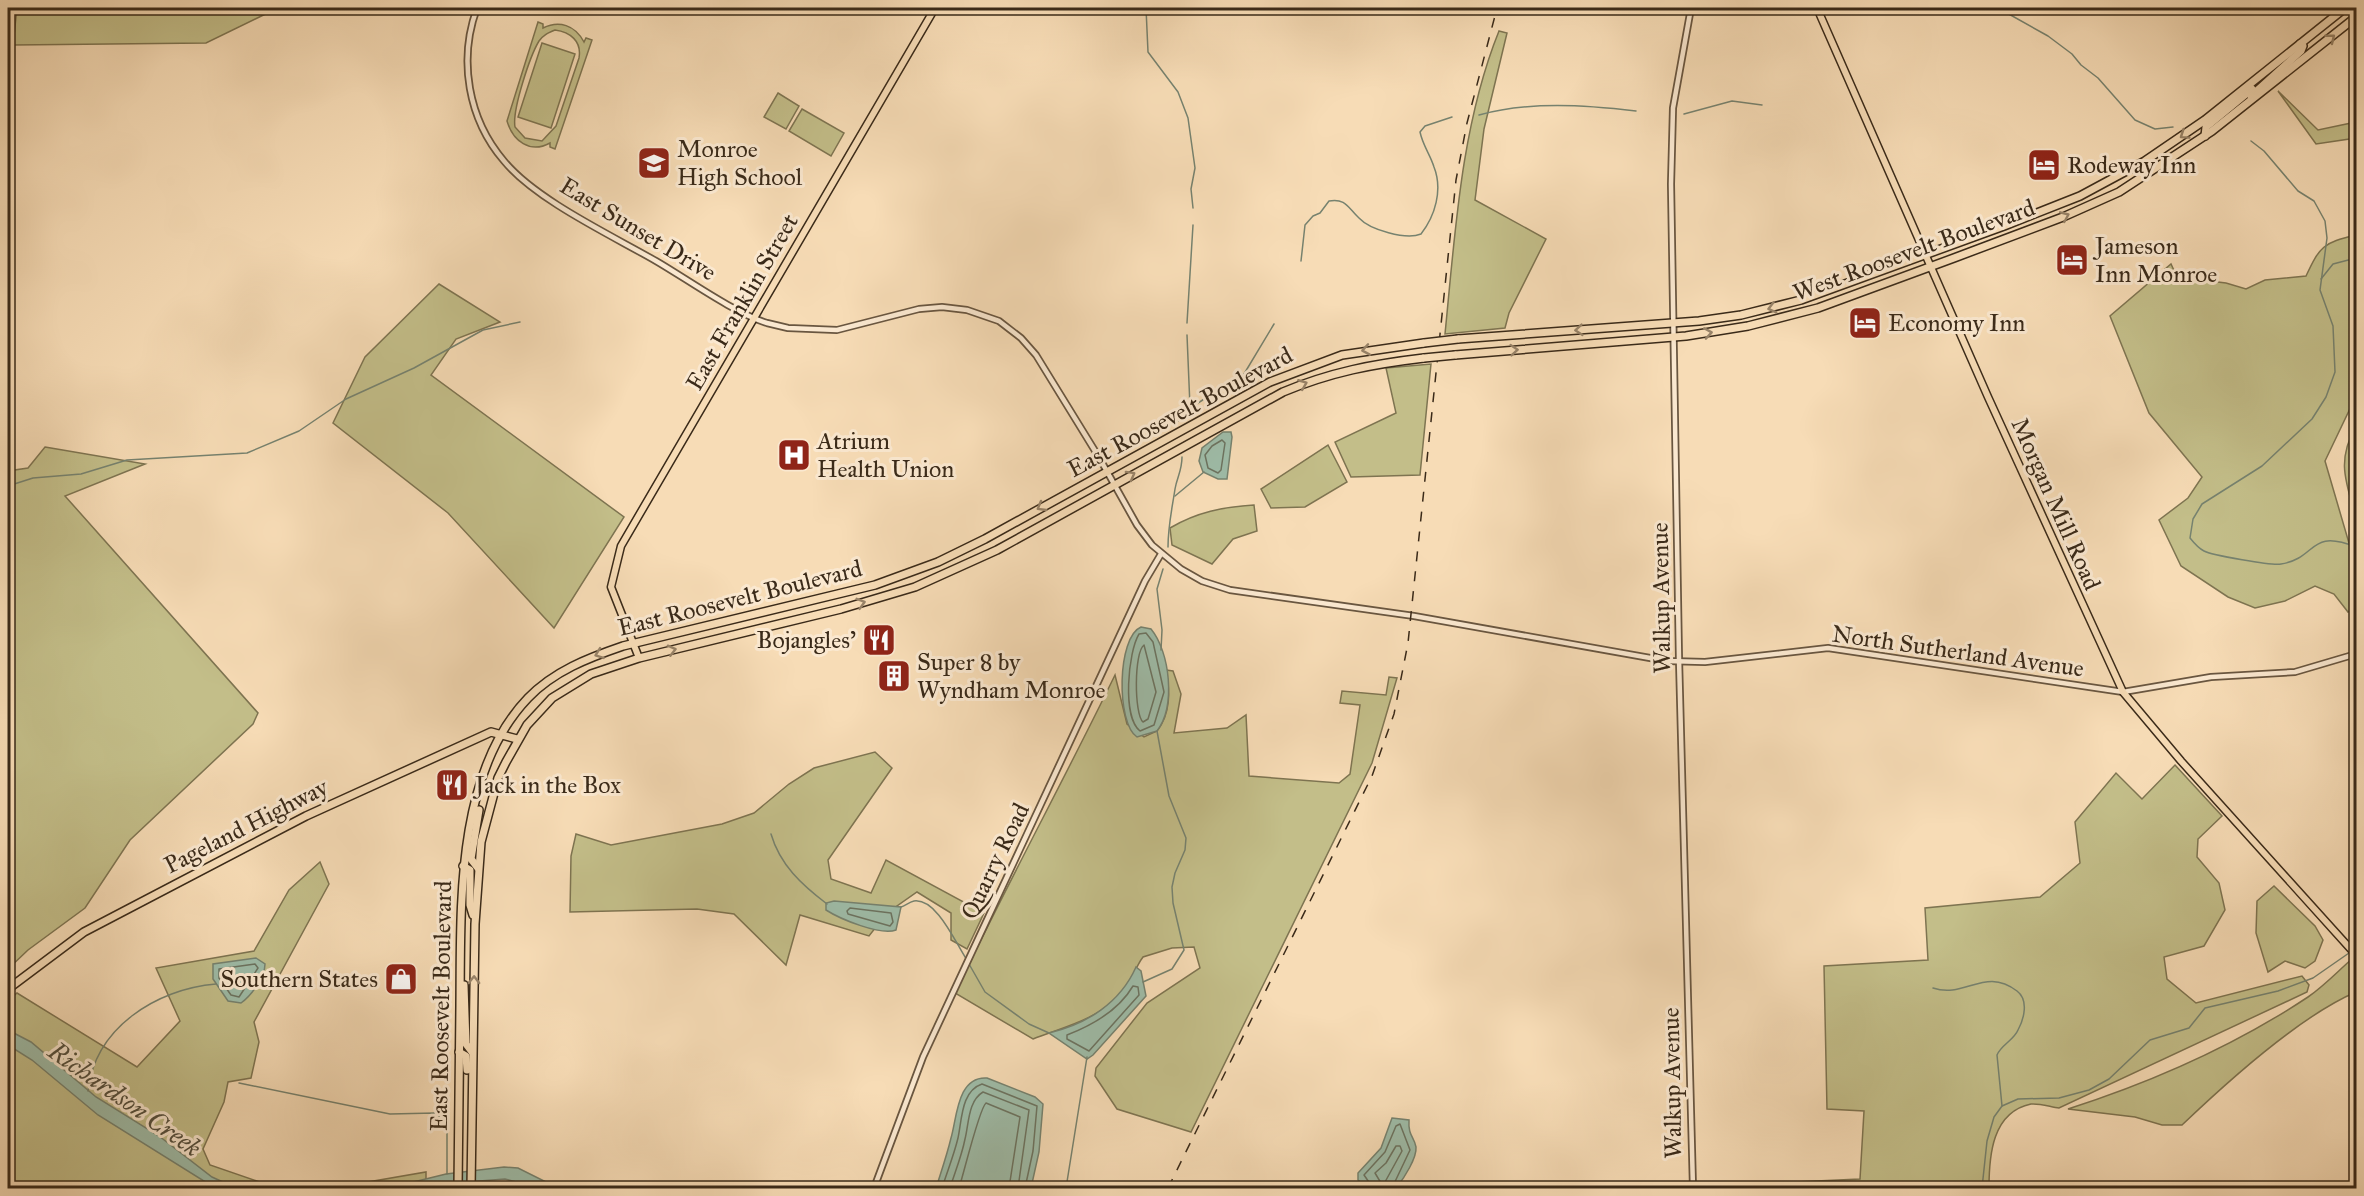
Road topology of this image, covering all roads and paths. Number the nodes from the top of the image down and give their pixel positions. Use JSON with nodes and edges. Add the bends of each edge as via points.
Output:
{"nodes":[{"id":1,"x":477,"y":8,"type":"edge"},
{"id":2,"x":935,"y":8,"type":"edge"},
{"id":3,"x":1691,"y":8,"type":"edge"},
{"id":4,"x":1817,"y":8,"type":"edge"},
{"id":5,"x":2345,"y":8,"type":"edge"},
{"id":6,"x":2356,"y":17,"type":"edge"},
{"id":7,"x":2300,"y":44,"type":"junction"},
{"id":8,"x":2269,"y":69,"type":"junction"},
{"id":9,"x":2238,"y":111,"type":"junction"},
{"id":10,"x":2205,"y":136,"type":"junction"},
{"id":11,"x":1927,"y":254,"type":"junction"},
{"id":12,"x":1932,"y":266,"type":"junction"},
{"id":13,"x":754,"y":318,"type":"junction"},
{"id":14,"x":1674,"y":322,"type":"junction"},
{"id":15,"x":1675,"y":337,"type":"junction"},
{"id":16,"x":1424,"y":343,"type":"joint"},
{"id":17,"x":1424,"y":358,"type":"joint"},
{"id":18,"x":1107,"y":471,"type":"junction"},
{"id":19,"x":1114,"y":484,"type":"junction"},
{"id":20,"x":1161,"y":554,"type":"junction"},
{"id":21,"x":632,"y":644,"type":"junction"},
{"id":22,"x":2356,"y":654,"type":"edge"},
{"id":23,"x":639,"y":658,"type":"junction"},
{"id":24,"x":1679,"y":662,"type":"junction"},
{"id":25,"x":2123,"y":692,"type":"junction"},
{"id":26,"x":502,"y":733,"type":"junction"},
{"id":27,"x":517,"y":739,"type":"junction"},
{"id":28,"x":480,"y":790,"type":"junction"},
{"id":29,"x":463,"y":866,"type":"junction"},
{"id":30,"x":478,"y":868,"type":"junction"},
{"id":31,"x":475,"y":924,"type":"junction"},
{"id":32,"x":2356,"y":954,"type":"edge"},
{"id":33,"x":460,"y":968,"type":"junction"},
{"id":34,"x":8,"y":989,"type":"edge"},
{"id":35,"x":459,"y":1052,"type":"junction"},
{"id":36,"x":472,"y":1052,"type":"junction"},
{"id":37,"x":472,"y":1126,"type":"junction"},
{"id":38,"x":458,"y":1188,"type":"edge"},
{"id":39,"x":471,"y":1188,"type":"edge"},
{"id":40,"x":874,"y":1188,"type":"edge"},
{"id":41,"x":1693,"y":1188,"type":"edge"}],
"edges":[{"from":1,"to":13,"type":"street","name":"East Sunset Drive","via":[[468,44],[470,87],[483,129],[504,162],[559,204]]},
{"from":2,"to":13,"type":"main road","name":"East Franklin Street"},
{"from":3,"to":14,"type":"street","name":"Walkup Avenue","via":[[1672,126]]},
{"from":4,"to":11,"type":"main road","name":"Morgan Mill Road"},
{"from":5,"to":7,"type":"highway","name":"West Roosevelt Boulevard"},
{"from":9,"to":6,"type":"highway","name":"West Roosevelt Boulevard","one_way":true},
{"from":7,"to":8,"type":"highway","name":"West Roosevelt Boulevard"},
{"from":7,"to":9,"type":"highway","via":[[2301,51]]},
{"from":8,"to":10,"type":"highway","via":[[2206,127]]},
{"from":8,"to":11,"type":"highway","name":"West Roosevelt Boulevard","one_way":true,"via":[[2205,120],[2122,174],[2080,196]]},
{"from":9,"to":10,"type":"highway","name":"West Roosevelt Boulevard"},
{"from":12,"to":10,"type":"highway","name":"West Roosevelt Boulevard","one_way":true,"via":[[2119,192]]},
{"from":11,"to":12,"type":"main road","name":"Morgan Mill Road"},
{"from":11,"to":14,"type":"highway","name":"West Roosevelt Boulevard","one_way":true,"via":[[1770,309]]},
{"from":15,"to":12,"type":"highway","name":"West Roosevelt Boulevard","one_way":true,"via":[[1791,316]]},
{"from":12,"to":25,"type":"main road","name":"Morgan Mill Road"},
{"from":13,"to":18,"type":"street","name":"East Sunset Drive","via":[[789,328],[837,330],[931,308],[952,308],[990,317],[1022,338],[1036,355]]},
{"from":13,"to":21,"type":"main road","name":"East Franklin Street","via":[[621,546],[611,588]]},
{"from":14,"to":15,"type":"street","name":"Walkup Avenue"},
{"from":14,"to":16,"type":"highway","name":"West Roosevelt Boulevard","one_way":true,"bridge":true},
{"from":17,"to":15,"type":"highway","name":"West Roosevelt Boulevard","one_way":true,"bridge":true},
{"from":15,"to":24,"type":"street","name":"Walkup Avenue"},
{"from":16,"to":18,"type":"highway","name":"East Roosevelt Boulevard","one_way":true,"via":[[1371,349],[1320,361],[1270,382]]},
{"from":19,"to":17,"type":"highway","name":"East Roosevelt Boulevard","one_way":true,"via":[[1244,412],[1323,375]]},
{"from":18,"to":19,"type":"street","name":"East Sunset Drive"},
{"from":18,"to":21,"type":"highway","name":"East Roosevelt Boulevard","one_way":true,"via":[[986,539],[875,585]]},
{"from":19,"to":20,"type":"street","name":"East Sunset Drive","via":[[1137,525]]},
{"from":23,"to":19,"type":"highway","name":"East Roosevelt Boulevard","one_way":true,"via":[[915,587],[997,550]]},
{"from":20,"to":24,"type":"street","name":"North Sutherland Avenue","via":[[1202,581],[1224,589]]},
{"from":20,"to":40,"type":"street","name":"Quarry Road","via":[[926,1050]]},
{"from":21,"to":23,"type":"main road"},
{"from":21,"to":26,"type":"highway","name":"East Roosevelt Boulevard","one_way":true,"via":[[562,671],[527,699]]},
{"from":22,"to":25,"type":"street","name":"North Sutherland Avenue","via":[[2295,672],[2211,677]]},
{"from":23,"to":27,"type":"highway","name":"East Roosevelt Boulevard","via":[[577,681],[552,698]]},
{"from":24,"to":25,"type":"street","name":"North Sutherland Avenue","via":[[1828,648]]},
{"from":24,"to":41,"type":"street","name":"Walkup Avenue"},
{"from":25,"to":32,"type":"main road","name":"Morgan Mill Road"},
{"from":26,"to":27,"type":"highway"},
{"from":26,"to":28,"type":"highway","name":"East Roosevelt Boulevard"},
{"from":26,"to":34,"type":"highway","name":"Pageland Highway","via":[[473,738],[215,863],[84,932]]},
{"from":27,"to":30,"type":"highway","name":"East Roosevelt Boulevard","via":[[498,778]]},
{"from":28,"to":29,"type":"highway","name":"East Roosevelt Boulevard"},
{"from":28,"to":30,"type":"highway","via":[[471,859]]},
{"from":29,"to":31,"type":"highway","via":[[470,870],[470,905]]},
{"from":29,"to":33,"type":"highway","name":"East Roosevelt Boulevard"},
{"from":30,"to":31,"type":"highway","name":"East Roosevelt Boulevard"},
{"from":36,"to":31,"type":"highway","name":"East Roosevelt Boulevard","one_way":true},
{"from":33,"to":35,"type":"highway","name":"East Roosevelt Boulevard"},
{"from":33,"to":36,"type":"highway","via":[[466,1044]]},
{"from":35,"to":37,"type":"highway","via":[[467,1058]]},
{"from":35,"to":38,"type":"highway","name":"East Roosevelt Boulevard"},
{"from":36,"to":37,"type":"highway","name":"East Roosevelt Boulevard"},
{"from":37,"to":39,"type":"highway","name":"East Roosevelt Boulevard"}]}
